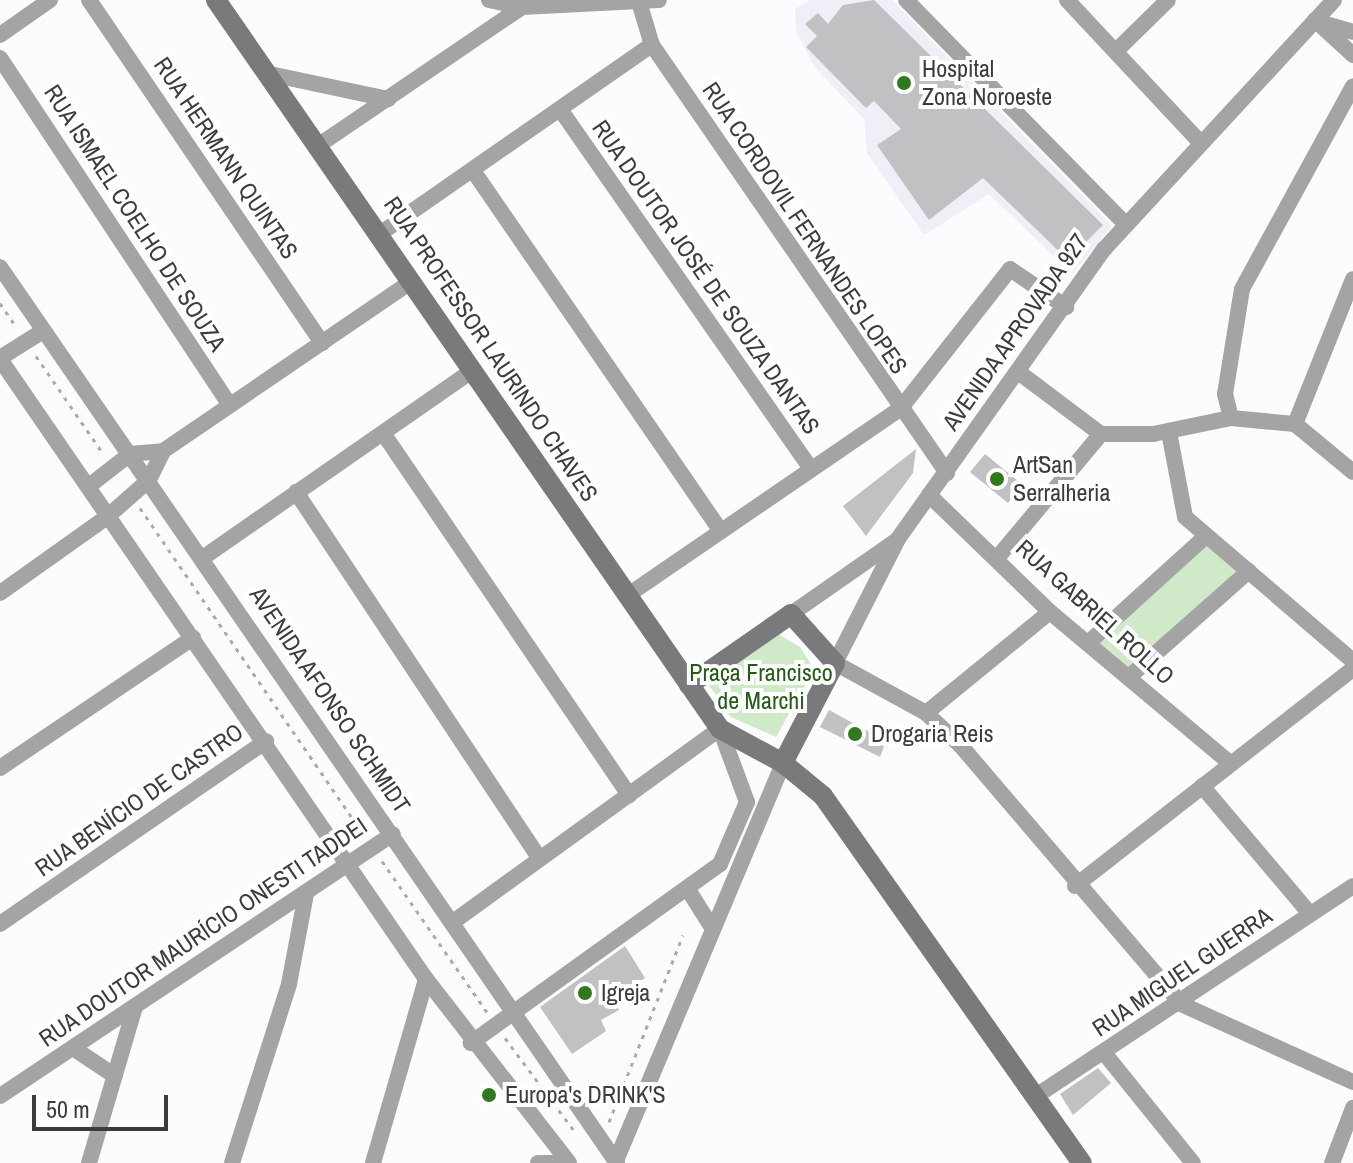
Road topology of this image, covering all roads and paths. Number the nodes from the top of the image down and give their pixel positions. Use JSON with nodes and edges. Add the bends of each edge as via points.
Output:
{"nodes":[{"id":1,"x":50,"y":0,"type":"edge"},
{"id":2,"x":89,"y":0,"type":"edge"},
{"id":3,"x":216,"y":0,"type":"edge"},
{"id":4,"x":489,"y":0,"type":"edge"},
{"id":5,"x":659,"y":0,"type":"edge"},
{"id":6,"x":906,"y":0,"type":"edge"},
{"id":7,"x":1067,"y":0,"type":"edge"},
{"id":8,"x":1168,"y":0,"type":"edge"},
{"id":9,"x":1334,"y":0,"type":"edge"},
{"id":10,"x":639,"y":2,"type":"junction"},
{"id":11,"x":521,"y":4,"type":"edge"},
{"id":12,"x":1316,"y":20,"type":"junction"},
{"id":13,"x":1353,"y":32,"type":"edge"},
{"id":14,"x":0,"y":35,"type":"edge"},
{"id":15,"x":652,"y":45,"type":"junction"},
{"id":16,"x":1117,"y":50,"type":"junction"},
{"id":17,"x":1353,"y":55,"type":"edge"},
{"id":18,"x":0,"y":58,"type":"edge"},
{"id":19,"x":270,"y":74,"type":"junction"},
{"id":20,"x":1353,"y":86,"type":"edge"},
{"id":21,"x":388,"y":99,"type":"junction"},
{"id":22,"x":562,"y":112,"type":"junction"},
{"id":23,"x":1198,"y":140,"type":"junction"},
{"id":24,"x":319,"y":145,"type":"junction"},
{"id":25,"x":474,"y":172,"type":"junction"},
{"id":26,"x":1124,"y":223,"type":"junction"},
{"id":27,"x":381,"y":233,"type":"junction"},
{"id":28,"x":0,"y":267,"type":"edge"},
{"id":29,"x":1353,"y":279,"type":"edge"},
{"id":30,"x":412,"y":281,"type":"junction"},
{"id":31,"x":1066,"y":307,"type":"junction"},
{"id":32,"x":43,"y":331,"type":"junction"},
{"id":33,"x":322,"y":343,"type":"junction"},
{"id":34,"x":0,"y":358,"type":"edge"},
{"id":35,"x":473,"y":370,"type":"junction"},
{"id":36,"x":1021,"y":374,"type":"junction"},
{"id":37,"x":230,"y":405,"type":"junction"},
{"id":38,"x":900,"y":409,"type":"junction"},
{"id":39,"x":1231,"y":418,"type":"junction"},
{"id":40,"x":1295,"y":424,"type":"junction"},
{"id":41,"x":1169,"y":432,"type":"junction"},
{"id":42,"x":383,"y":433,"type":"junction"},
{"id":43,"x":1101,"y":434,"type":"junction"},
{"id":44,"x":163,"y":451,"type":"junction"},
{"id":45,"x":130,"y":454,"type":"junction"},
{"id":46,"x":811,"y":469,"type":"junction"},
{"id":47,"x":1353,"y":472,"type":"edge"},
{"id":48,"x":947,"y":473,"type":"junction"},
{"id":49,"x":149,"y":480,"type":"junction"},
{"id":50,"x":89,"y":486,"type":"junction"},
{"id":51,"x":296,"y":492,"type":"junction"},
{"id":52,"x":929,"y":495,"type":"junction"},
{"id":53,"x":107,"y":517,"type":"junction"},
{"id":54,"x":721,"y":531,"type":"junction"},
{"id":55,"x":1205,"y":537,"type":"junction"},
{"id":56,"x":898,"y":539,"type":"junction"},
{"id":57,"x":204,"y":557,"type":"junction"},
{"id":58,"x":998,"y":557,"type":"junction"},
{"id":59,"x":1249,"y":571,"type":"junction"},
{"id":60,"x":0,"y":593,"type":"edge"},
{"id":61,"x":628,"y":595,"type":"junction"},
{"id":62,"x":1050,"y":612,"type":"junction"},
{"id":63,"x":791,"y":614,"type":"junction"},
{"id":64,"x":193,"y":638,"type":"junction"},
{"id":65,"x":1088,"y":643,"type":"junction"},
{"id":66,"x":1353,"y":661,"type":"edge"},
{"id":67,"x":835,"y":663,"type":"junction"},
{"id":68,"x":1353,"y":669,"type":"edge"},
{"id":69,"x":1129,"y":677,"type":"junction"},
{"id":70,"x":689,"y":685,"type":"junction"},
{"id":71,"x":926,"y":713,"type":"junction"},
{"id":72,"x":720,"y":729,"type":"junction"},
{"id":73,"x":266,"y":741,"type":"junction"},
{"id":74,"x":783,"y":763,"type":"junction"},
{"id":75,"x":1230,"y":763,"type":"junction"},
{"id":76,"x":0,"y":768,"type":"edge"},
{"id":77,"x":1202,"y":786,"type":"junction"},
{"id":78,"x":629,"y":795,"type":"junction"},
{"id":79,"x":393,"y":834,"type":"junction"},
{"id":80,"x":539,"y":858,"type":"junction"},
{"id":81,"x":348,"y":864,"type":"junction"},
{"id":82,"x":1075,"y":886,"type":"junction"},
{"id":83,"x":1352,"y":887,"type":"edge"},
{"id":84,"x":687,"y":888,"type":"junction"},
{"id":85,"x":306,"y":894,"type":"junction"},
{"id":86,"x":1310,"y":914,"type":"junction"},
{"id":87,"x":453,"y":922,"type":"junction"},
{"id":88,"x":0,"y":924,"type":"edge"},
{"id":89,"x":711,"y":926,"type":"junction"},
{"id":90,"x":426,"y":979,"type":"junction"},
{"id":91,"x":1181,"y":1004,"type":"junction"},
{"id":92,"x":135,"y":1007,"type":"junction"},
{"id":93,"x":511,"y":1013,"type":"junction"},
{"id":94,"x":471,"y":1043,"type":"junction"},
{"id":95,"x":73,"y":1048,"type":"junction"},
{"id":96,"x":1105,"y":1054,"type":"junction"},
{"id":97,"x":115,"y":1076,"type":"junction"},
{"id":98,"x":1353,"y":1082,"type":"edge"},
{"id":99,"x":0,"y":1096,"type":"edge"},
{"id":100,"x":1036,"y":1096,"type":"junction"},
{"id":101,"x":1353,"y":1108,"type":"edge"},
{"id":102,"x":615,"y":1162,"type":"edge"},
{"id":103,"x":89,"y":1163,"type":"edge"},
{"id":104,"x":232,"y":1163,"type":"edge"},
{"id":105,"x":373,"y":1163,"type":"edge"},
{"id":106,"x":538,"y":1163,"type":"edge"},
{"id":107,"x":557,"y":1163,"type":"edge"},
{"id":108,"x":569,"y":1163,"type":"edge"},
{"id":109,"x":1082,"y":1163,"type":"edge"},
{"id":110,"x":1193,"y":1163,"type":"edge"},
{"id":111,"x":1332,"y":1163,"type":"edge"}],
"edges":[{"from":1,"to":14,"type":"street"},
{"from":2,"to":33,"type":"street","name":"RUA HERMANN QUINTAS"},
{"from":3,"to":19,"type":"street","name":"RUA PROFESSOR LAURINDO CHAVES"},
{"from":4,"to":11,"type":"street"},
{"from":5,"to":10,"type":"street"},
{"from":6,"to":26,"type":"street"},
{"from":7,"to":16,"type":"street"},
{"from":8,"to":16,"type":"street"},
{"from":9,"to":12,"type":"street","name":"AVENIDA APROVADA 927"},
{"from":10,"to":11,"type":"street"},
{"from":10,"to":15,"type":"street","name":"RUA CORDOVIL FERNANDES LOPES"},
{"from":11,"to":21,"type":"street"},
{"from":12,"to":13,"type":"street"},
{"from":12,"to":17,"type":"street"},
{"from":12,"to":23,"type":"street","name":"AVENIDA APROVADA 927"},
{"from":15,"to":22,"type":"street"},
{"from":15,"to":38,"type":"street","name":"RUA CORDOVIL FERNANDES LOPES"},
{"from":16,"to":23,"type":"street"},
{"from":18,"to":37,"type":"street","name":"RUA ISMAEL COELHO DE SOUZA"},
{"from":19,"to":21,"type":"street"},
{"from":19,"to":24,"type":"street","name":"RUA PROFESSOR LAURINDO CHAVES"},
{"from":20,"to":39,"type":"street","via":[[1242,289],[1225,394]]},
{"from":21,"to":24,"type":"street"},
{"from":22,"to":25,"type":"street"},
{"from":22,"to":46,"type":"street","name":"RUA DOUTOR JOSÉ DE SOUZA DANTAS"},
{"from":23,"to":26,"type":"street","name":"AVENIDA APROVADA 927"},
{"from":24,"to":27,"type":"street","name":"RUA PROFESSOR LAURINDO CHAVES"},
{"from":25,"to":27,"type":"street"},
{"from":25,"to":54,"type":"street"},
{"from":26,"to":31,"type":"street","name":"AVENIDA APROVADA 927"},
{"from":27,"to":30,"type":"street","name":"RUA PROFESSOR LAURINDO CHAVES"},
{"from":28,"to":32,"type":"street","name":"AVENIDA AFONSO SCHMIDT"},
{"from":29,"to":40,"type":"street"},
{"from":30,"to":33,"type":"street"},
{"from":30,"to":35,"type":"street","name":"RUA PROFESSOR LAURINDO CHAVES"},
{"from":31,"to":36,"type":"street","name":"AVENIDA APROVADA 927"},
{"from":31,"to":38,"type":"street","via":[[1010,269]]},
{"from":32,"to":34,"type":"street"},
{"from":32,"to":45,"type":"street","name":"AVENIDA AFONSO SCHMIDT"},
{"from":33,"to":37,"type":"street"},
{"from":34,"to":50,"type":"street"},
{"from":35,"to":42,"type":"street"},
{"from":35,"to":61,"type":"street","name":"RUA PROFESSOR LAURINDO CHAVES"},
{"from":36,"to":43,"type":"street"},
{"from":36,"to":48,"type":"street","name":"AVENIDA APROVADA 927"},
{"from":37,"to":44,"type":"street"},
{"from":38,"to":46,"type":"street"},
{"from":38,"to":48,"type":"street","name":"RUA CORDOVIL FERNANDES LOPES"},
{"from":39,"to":40,"type":"street"},
{"from":39,"to":41,"type":"street"},
{"from":40,"to":47,"type":"street"},
{"from":41,"to":43,"type":"street"},
{"from":41,"to":55,"type":"street","via":[[1174,484],[1185,517]]},
{"from":42,"to":51,"type":"street"},
{"from":42,"to":78,"type":"street"},
{"from":43,"to":58,"type":"street"},
{"from":44,"to":45,"type":"street"},
{"from":44,"to":49,"type":"street"},
{"from":45,"to":49,"type":"street","name":"AVENIDA AFONSO SCHMIDT"},
{"from":45,"to":50,"type":"street"},
{"from":46,"to":54,"type":"street"},
{"from":48,"to":52,"type":"street","name":"AVENIDA APROVADA 927"},
{"from":49,"to":53,"type":"street"},
{"from":49,"to":57,"type":"street","name":"AVENIDA AFONSO SCHMIDT"},
{"from":50,"to":53,"type":"street"},
{"from":51,"to":57,"type":"street"},
{"from":51,"to":80,"type":"street"},
{"from":52,"to":56,"type":"street","name":"AVENIDA APROVADA 927"},
{"from":52,"to":58,"type":"street","name":"RUA GABRIEL ROLLO"},
{"from":53,"to":60,"type":"street"},
{"from":53,"to":64,"type":"street"},
{"from":54,"to":61,"type":"street"},
{"from":55,"to":59,"type":"street"},
{"from":55,"to":65,"type":"street"},
{"from":56,"to":63,"type":"street"},
{"from":56,"to":67,"type":"street","name":"AVENIDA APROVADA 927"},
{"from":57,"to":79,"type":"street","name":"AVENIDA AFONSO SCHMIDT"},
{"from":58,"to":62,"type":"street","name":"RUA GABRIEL ROLLO"},
{"from":59,"to":66,"type":"street"},
{"from":59,"to":69,"type":"street"},
{"from":61,"to":70,"type":"street","name":"RUA PROFESSOR LAURINDO CHAVES"},
{"from":62,"to":65,"type":"street","name":"RUA GABRIEL ROLLO"},
{"from":62,"to":71,"type":"street"},
{"from":63,"to":67,"type":"street"},
{"from":63,"to":70,"type":"street"},
{"from":64,"to":73,"type":"street"},
{"from":64,"to":76,"type":"street"},
{"from":65,"to":69,"type":"street","name":"RUA GABRIEL ROLLO"},
{"from":67,"to":71,"type":"street"},
{"from":67,"to":74,"type":"street","name":"AVENIDA APROVADA 927"},
{"from":68,"to":75,"type":"street"},
{"from":69,"to":75,"type":"street","name":"RUA GABRIEL ROLLO"},
{"from":70,"to":72,"type":"street","name":"RUA PROFESSOR LAURINDO CHAVES"},
{"from":71,"to":82,"type":"street"},
{"from":72,"to":74,"type":"street"},
{"from":72,"to":78,"type":"street"},
{"from":72,"to":84,"type":"street","via":[[747,802],[720,864]]},
{"from":73,"to":81,"type":"street"},
{"from":73,"to":88,"type":"street","name":"RUA BENÍCIO DE CASTRO"},
{"from":74,"to":89,"type":"street"},
{"from":74,"to":100,"type":"street","via":[[823,796]]},
{"from":75,"to":77,"type":"street"},
{"from":77,"to":82,"type":"street"},
{"from":77,"to":86,"type":"street"},
{"from":78,"to":80,"type":"street"},
{"from":79,"to":81,"type":"street","name":"RUA DOUTOR MAURÍCIO ONESTI TADDEI"},
{"from":79,"to":87,"type":"street","name":"AVENIDA AFONSO SCHMIDT"},
{"from":80,"to":87,"type":"street"},
{"from":81,"to":85,"type":"street","name":"RUA DOUTOR MAURÍCIO ONESTI TADDEI"},
{"from":81,"to":90,"type":"street"},
{"from":82,"to":91,"type":"street"},
{"from":83,"to":86,"type":"street","name":"RUA MIGUEL GUERRA"},
{"from":84,"to":89,"type":"street"},
{"from":84,"to":93,"type":"street"},
{"from":85,"to":92,"type":"street","name":"RUA DOUTOR MAURÍCIO ONESTI TADDEI"},
{"from":85,"to":104,"type":"street","via":[[289,984]]},
{"from":86,"to":91,"type":"street","name":"RUA MIGUEL GUERRA"},
{"from":87,"to":93,"type":"street","name":"AVENIDA AFONSO SCHMIDT"},
{"from":89,"to":102,"type":"street"},
{"from":90,"to":94,"type":"street"},
{"from":90,"to":105,"type":"street"},
{"from":91,"to":96,"type":"street","name":"RUA MIGUEL GUERRA"},
{"from":91,"to":98,"type":"street"},
{"from":92,"to":95,"type":"street","name":"RUA DOUTOR MAURÍCIO ONESTI TADDEI"},
{"from":92,"to":97,"type":"street"},
{"from":93,"to":94,"type":"street"},
{"from":93,"to":102,"type":"street","name":"AVENIDA AFONSO SCHMIDT"},
{"from":94,"to":108,"type":"street"},
{"from":95,"to":97,"type":"street"},
{"from":95,"to":99,"type":"street","name":"RUA DOUTOR MAURÍCIO ONESTI TADDEI"},
{"from":96,"to":100,"type":"street","name":"RUA MIGUEL GUERRA"},
{"from":96,"to":110,"type":"street"},
{"from":97,"to":103,"type":"street"},
{"from":100,"to":109,"type":"street"},
{"from":101,"to":111,"type":"street"},
{"from":106,"to":107,"type":"street"}]}
